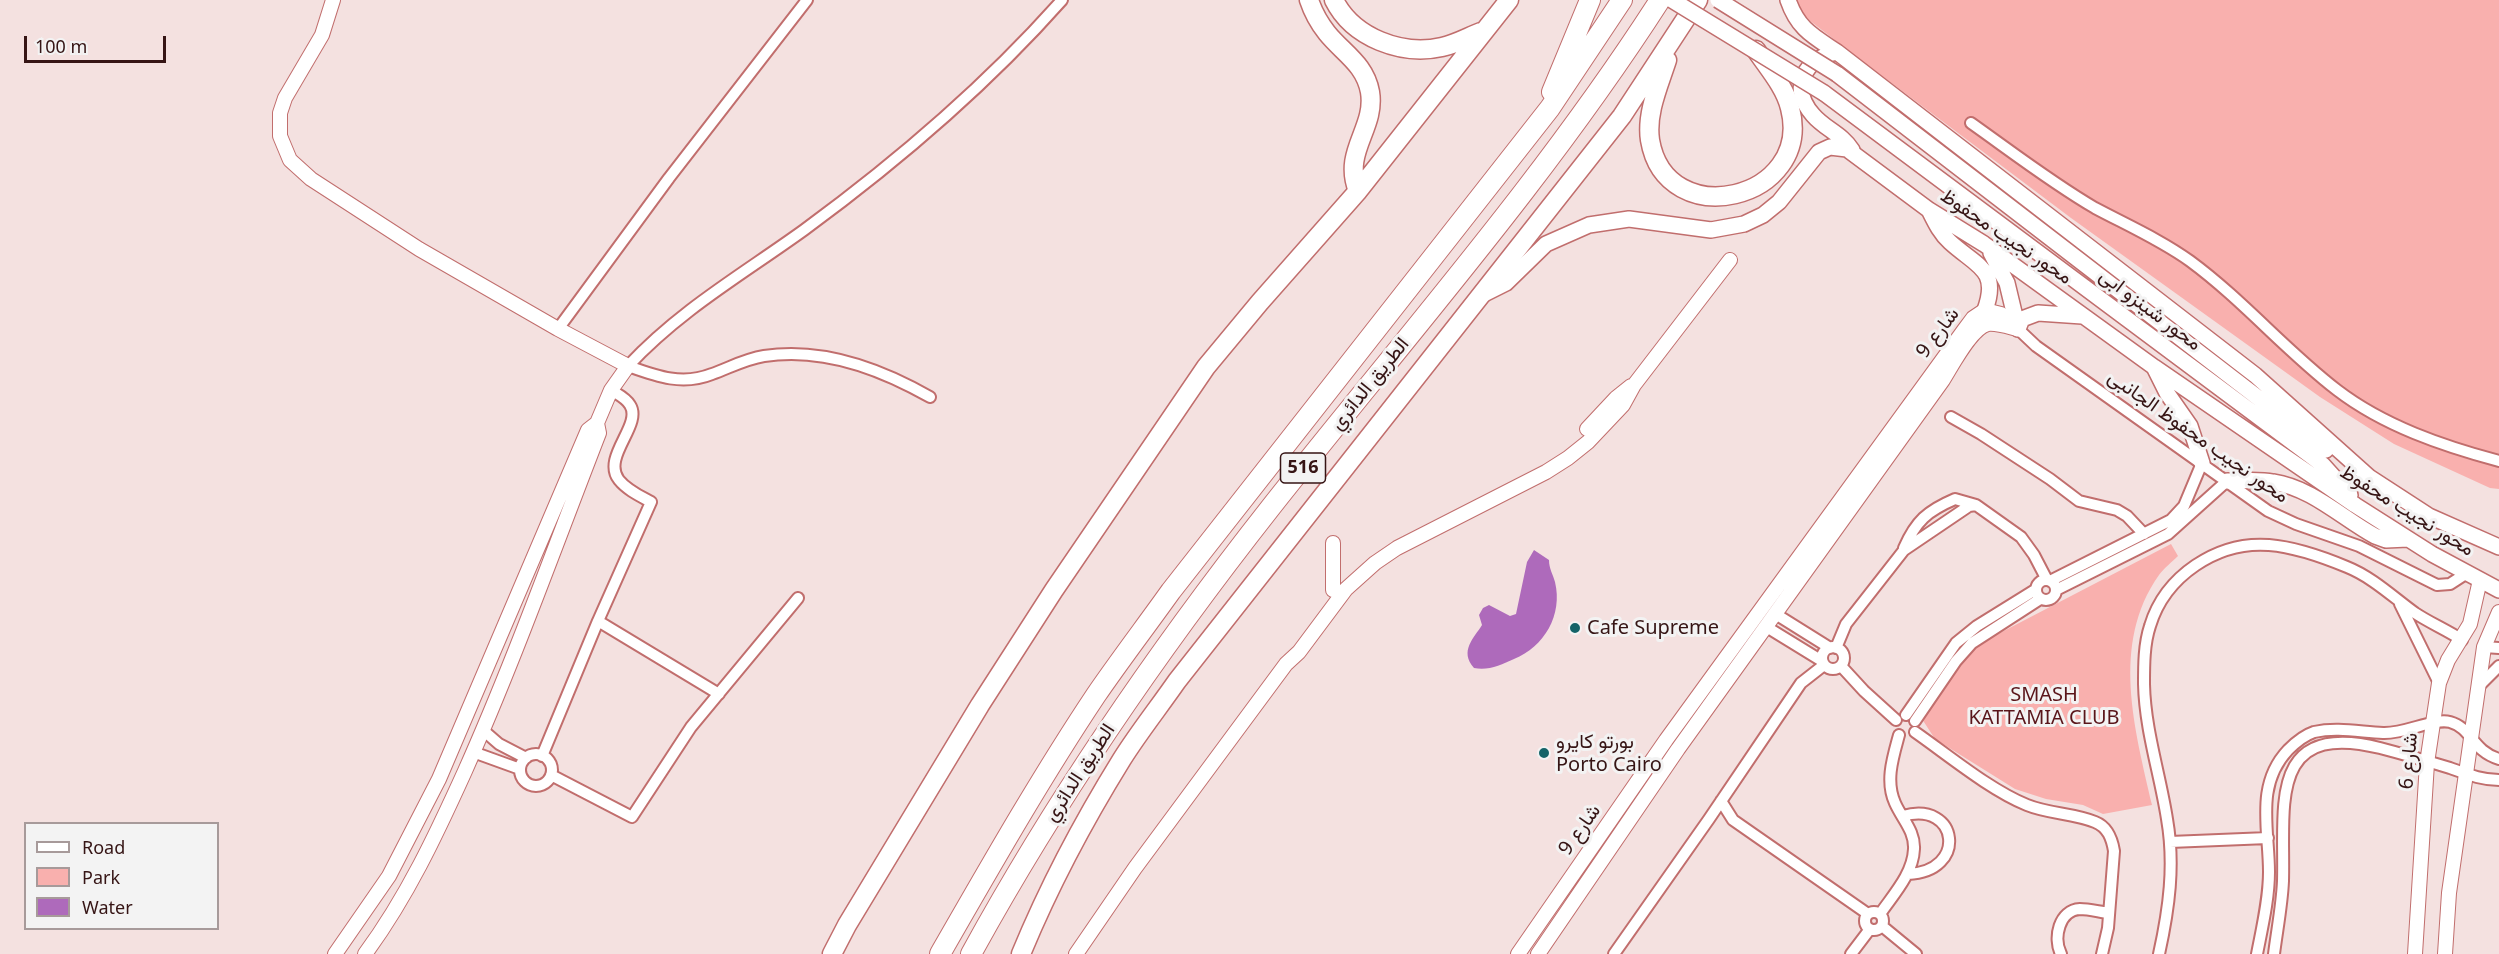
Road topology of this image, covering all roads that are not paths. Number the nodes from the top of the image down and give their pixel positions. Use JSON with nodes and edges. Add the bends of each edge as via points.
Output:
{"nodes":[{"id":1,"x":333,"y":0,"type":"edge"},
{"id":2,"x":807,"y":0,"type":"edge"},
{"id":3,"x":1062,"y":0,"type":"edge"},
{"id":4,"x":1309,"y":0,"type":"edge"},
{"id":5,"x":1334,"y":0,"type":"edge"},
{"id":6,"x":1509,"y":0,"type":"edge"},
{"id":7,"x":1590,"y":0,"type":"edge"},
{"id":8,"x":1622,"y":0,"type":"edge"},
{"id":9,"x":1660,"y":0,"type":"edge"},
{"id":10,"x":1672,"y":0,"type":"edge"},
{"id":11,"x":1698,"y":0,"type":"edge"},
{"id":12,"x":1718,"y":0,"type":"edge"},
{"id":13,"x":1788,"y":0,"type":"edge"},
{"id":14,"x":1485,"y":30,"type":"junction"},
{"id":15,"x":1672,"y":42,"type":"junction"},
{"id":16,"x":1756,"y":50,"type":"junction"},
{"id":17,"x":1837,"y":52,"type":"junction"},
{"id":18,"x":1550,"y":108,"type":"junction"},
{"id":19,"x":1971,"y":123,"type":"dead end"},
{"id":20,"x":1852,"y":151,"type":"junction"},
{"id":21,"x":1358,"y":191,"type":"junction"},
{"id":22,"x":1929,"y":210,"type":"junction"},
{"id":23,"x":1984,"y":244,"type":"junction"},
{"id":24,"x":1730,"y":260,"type":"dead end"},
{"id":25,"x":1480,"y":296,"type":"junction"},
{"id":26,"x":1985,"y":310,"type":"junction"},
{"id":27,"x":2084,"y":316,"type":"junction"},
{"id":28,"x":558,"y":329,"type":"junction"},
{"id":29,"x":2018,"y":329,"type":"junction"},
{"id":30,"x":628,"y":366,"type":"junction"},
{"id":31,"x":2154,"y":367,"type":"junction"},
{"id":32,"x":611,"y":390,"type":"junction"},
{"id":33,"x":930,"y":397,"type":"dead end"},
{"id":34,"x":1952,"y":417,"type":"dead end"},
{"id":35,"x":597,"y":423,"type":"junction"},
{"id":36,"x":1593,"y":430,"type":"junction"},
{"id":37,"x":2499,"y":461,"type":"edge"},
{"id":38,"x":2202,"y":463,"type":"junction"},
{"id":39,"x":2369,"y":477,"type":"junction"},
{"id":40,"x":2227,"y":481,"type":"junction"},
{"id":41,"x":1976,"y":505,"type":"junction"},
{"id":42,"x":2355,"y":505,"type":"junction"},
{"id":43,"x":2144,"y":534,"type":"junction"},
{"id":44,"x":2408,"y":539,"type":"junction"},
{"id":45,"x":1333,"y":543,"type":"dead end"},
{"id":46,"x":2499,"y":547,"type":"edge"},
{"id":47,"x":1904,"y":550,"type":"junction"},
{"id":48,"x":2473,"y":577,"type":"junction"},
{"id":49,"x":2051,"y":584,"type":"junction"},
{"id":50,"x":2499,"y":590,"type":"edge"},
{"id":51,"x":1333,"y":591,"type":"junction"},
{"id":52,"x":2038,"y":595,"type":"junction"},
{"id":53,"x":798,"y":597,"type":"dead end"},
{"id":54,"x":2398,"y":601,"type":"junction"},
{"id":55,"x":2499,"y":612,"type":"edge"},
{"id":56,"x":1774,"y":613,"type":"junction"},
{"id":57,"x":598,"y":621,"type":"junction"},
{"id":58,"x":1765,"y":626,"type":"junction"},
{"id":59,"x":2462,"y":640,"type":"junction"},
{"id":60,"x":2484,"y":647,"type":"junction"},
{"id":61,"x":1833,"y":648,"type":"junction"},
{"id":62,"x":2499,"y":648,"type":"edge"},
{"id":63,"x":1289,"y":660,"type":"junction"},
{"id":64,"x":1823,"y":663,"type":"junction"},
{"id":65,"x":1841,"y":666,"type":"junction"},
{"id":66,"x":2499,"y":666,"type":"edge"},
{"id":67,"x":2439,"y":683,"type":"junction"},
{"id":68,"x":2479,"y":686,"type":"junction"},
{"id":69,"x":719,"y":694,"type":"junction"},
{"id":70,"x":1908,"y":722,"type":"junction"},
{"id":71,"x":2432,"y":723,"type":"junction"},
{"id":72,"x":484,"y":731,"type":"junction"},
{"id":73,"x":1899,"y":735,"type":"junction"},
{"id":74,"x":2470,"y":737,"type":"junction"},
{"id":75,"x":1672,"y":745,"type":"junction"},
{"id":76,"x":473,"y":752,"type":"junction"},
{"id":77,"x":542,"y":756,"type":"junction"},
{"id":78,"x":526,"y":758,"type":"junction"},
{"id":79,"x":2499,"y":759,"type":"edge"},
{"id":80,"x":2427,"y":763,"type":"junction"},
{"id":81,"x":520,"y":769,"type":"junction"},
{"id":82,"x":2466,"y":774,"type":"junction"},
{"id":83,"x":551,"y":775,"type":"junction"},
{"id":84,"x":2499,"y":780,"type":"edge"},
{"id":85,"x":1721,"y":801,"type":"junction"},
{"id":86,"x":1903,"y":816,"type":"junction"},
{"id":87,"x":1709,"y":819,"type":"junction"},
{"id":88,"x":1733,"y":820,"type":"junction"},
{"id":89,"x":2268,"y":838,"type":"junction"},
{"id":90,"x":2170,"y":842,"type":"junction"},
{"id":91,"x":1908,"y":873,"type":"junction"},
{"id":92,"x":2109,"y":913,"type":"junction"},
{"id":93,"x":1868,"y":914,"type":"junction"},
{"id":94,"x":1880,"y":914,"type":"junction"},
{"id":95,"x":1882,"y":926,"type":"junction"},
{"id":96,"x":1535,"y":929,"type":"junction"},
{"id":97,"x":1870,"y":929,"type":"junction"},
{"id":98,"x":1548,"y":940,"type":"junction"},
{"id":99,"x":1619,"y":951,"type":"edge"},
{"id":100,"x":335,"y":954,"type":"edge"},
{"id":101,"x":365,"y":954,"type":"edge"},
{"id":102,"x":832,"y":954,"type":"edge"},
{"id":103,"x":940,"y":954,"type":"edge"},
{"id":104,"x":971,"y":954,"type":"edge"},
{"id":105,"x":1021,"y":954,"type":"edge"},
{"id":106,"x":1076,"y":954,"type":"edge"},
{"id":107,"x":1518,"y":954,"type":"edge"},
{"id":108,"x":1538,"y":954,"type":"edge"},
{"id":109,"x":1851,"y":954,"type":"edge"},
{"id":110,"x":1916,"y":954,"type":"edge"},
{"id":111,"x":2061,"y":954,"type":"edge"},
{"id":112,"x":2102,"y":954,"type":"edge"},
{"id":113,"x":2159,"y":954,"type":"edge"},
{"id":114,"x":2257,"y":954,"type":"edge"},
{"id":115,"x":2274,"y":954,"type":"edge"},
{"id":116,"x":2415,"y":954,"type":"edge"},
{"id":117,"x":2445,"y":954,"type":"edge"}],
"edges":[{"from":1,"to":28,"type":"street","via":[[322,35],[280,113],[280,136],[290,160],[312,179],[419,249]]},
{"from":2,"to":28,"type":"street"},
{"from":3,"to":30,"type":"street","via":[[1004,63],[907,151],[804,230],[685,313]]},
{"from":4,"to":21,"type":"highway","via":[[1320,23],[1359,65],[1368,83],[1370,112],[1353,160]]},
{"from":5,"to":14,"type":"highway","via":[[1360,29],[1399,47],[1442,47]]},
{"from":6,"to":14,"type":"highway"},
{"from":7,"to":18,"type":"highway","via":[[1557,78]]},
{"from":8,"to":18,"type":"highway","name":"الطريق الدائري","number":"516"},
{"from":9,"to":104,"type":"highway","name":"الطريق الدائري","number":"516","via":[[1518,200],[1193,609],[1070,787],[1013,877]]},
{"from":10,"to":16,"type":"main road","name":"محور شينزو ابى","bridge":true},
{"from":11,"to":15,"type":"highway","name":"الطريق الدائري","number":"516"},
{"from":12,"to":39,"type":"main road","name":"محور شينزو ابى","bridge":true,"via":[[1837,74],[2347,466]]},
{"from":13,"to":17,"type":"main road","name":"محور نجيب محفوظ","via":[[1805,32]]},
{"from":14,"to":21,"type":"highway"},
{"from":15,"to":16,"type":"highway","via":[[1653,106],[1649,128],[1652,148],[1661,167],[1676,183],[1694,193],[1716,197],[1737,195],[1758,186],[1781,164],[1790,143],[1792,121],[1783,89]]},
{"from":15,"to":25,"type":"highway","name":"الطريق الدائري","number":"516","via":[[1622,116]]},
{"from":16,"to":42,"type":"main road","name":"محور شينزو ابى","bridge":true,"via":[[1824,93],[2323,465]]},
{"from":17,"to":20,"type":"main road","name":"محور نجيب محفوظ","via":[[1811,63],[1803,76],[1802,91],[1813,115],[1845,140]]},
{"from":17,"to":39,"type":"main road","name":"محور نجيب محفوظ","via":[[2255,375]]},
{"from":18,"to":103,"type":"highway","name":"الطريق الدائري","number":"516","via":[[1124,655],[990,866]]},
{"from":19,"to":37,"type":"street","via":[[2066,190],[2189,261],[2241,302],[2340,392],[2416,433],[2457,450]]},
{"from":20,"to":22,"type":"main road","name":"محور نجيب محفوظ"},
{"from":20,"to":25,"type":"main road","via":[[1836,147],[1820,152],[1779,202],[1744,224],[1711,230],[1629,219],[1589,225],[1546,244],[1506,283]]},
{"from":21,"to":102,"type":"highway","via":[[1206,367],[980,705]]},
{"from":22,"to":23,"type":"main road","name":"محور نجيب محفوظ"},
{"from":22,"to":26,"type":"main road","via":[[1949,242],[1986,273],[1991,287]]},
{"from":23,"to":27,"type":"main road","name":"محور نجيب محفوظ"},
{"from":23,"to":29,"type":"main road","via":[[2004,276]]},
{"from":24,"to":36,"type":"street","via":[[1634,385],[1623,405]]},
{"from":25,"to":105,"type":"highway","name":"الطريق الدائري","number":"516","via":[[1227,616],[1123,757],[1047,894]]},
{"from":26,"to":29,"type":"street","name":"شارع 9","via":[[2001,314]]},
{"from":26,"to":75,"type":"street","name":"شارع 9","via":[[1964,330]]},
{"from":27,"to":29,"type":"main road","via":[[2033,314],[2022,319]]},
{"from":27,"to":31,"type":"main road","name":"محور نجيب محفوظ"},
{"from":28,"to":30,"type":"street"},
{"from":29,"to":38,"type":"street","name":"محور نجيب محفوظ الجانبى"},
{"from":29,"to":56,"type":"street","name":"شارع 9","via":[[1988,324],[1975,333]]},
{"from":30,"to":32,"type":"street"},
{"from":30,"to":33,"type":"street","via":[[683,381],[764,356],[812,357],[873,370]]},
{"from":31,"to":38,"type":"main road","via":[[2190,426]]},
{"from":31,"to":42,"type":"main road","name":"محور نجيب محفوظ"},
{"from":32,"to":35,"type":"street"},
{"from":32,"to":57,"type":"street","via":[[627,401],[633,412],[616,459],[616,474],[625,486],[651,502]]},
{"from":34,"to":43,"type":"street","via":[[2079,501],[2127,516]]},
{"from":35,"to":72,"type":"street","via":[[599,434]]},
{"from":35,"to":100,"type":"street","via":[[588,430],[435,788],[389,876]]},
{"from":36,"to":51,"type":"street","via":[[1549,460],[1388,543]]},
{"from":36,"to":63,"type":"street","via":[[1557,466],[1375,563],[1346,589]]},
{"from":38,"to":40,"type":"street","name":"محور نجيب محفوظ الجانبى"},
{"from":38,"to":43,"type":"street","via":[[2178,513]]},
{"from":39,"to":46,"type":"main road","name":"محور نجيب محفوظ","via":[[2429,516]]},
{"from":40,"to":44,"type":"main road","via":[[2292,486],[2375,536]]},
{"from":40,"to":48,"type":"street","name":"محور نجيب محفوظ الجانبى","via":[[2277,516],[2359,546],[2437,585]]},
{"from":40,"to":49,"type":"street","via":[[2168,534]]},
{"from":41,"to":47,"type":"street","via":[[1962,510]]},
{"from":41,"to":47,"type":"street","via":[[1955,499],[1930,512],[1912,531]]},
{"from":41,"to":49,"type":"street","via":[[2021,537]]},
{"from":42,"to":44,"type":"main road","name":"محور نجيب محفوظ"},
{"from":43,"to":49,"type":"street"},
{"from":44,"to":48,"type":"main road","name":"محور نجيب محفوظ"},
{"from":45,"to":51,"type":"street"},
{"from":47,"to":61,"type":"street","via":[[1846,624]]},
{"from":48,"to":50,"type":"main road","name":"محور نجيب محفوظ"},
{"from":48,"to":59,"type":"street","name":"شارع 6","via":[[2470,624]]},
{"from":49,"to":52,"type":"street","via":[[2039,582]]},
{"from":49,"to":52,"type":"street","via":[[2051,599]]},
{"from":51,"to":63,"type":"street","via":[[1296,641]]},
{"from":52,"to":70,"type":"street","via":[[1972,643]]},
{"from":53,"to":69,"type":"street"},
{"from":54,"to":59,"type":"street"},
{"from":54,"to":67,"type":"street"},
{"from":54,"to":90,"type":"street","via":[[2348,567],[2268,545],[2224,550],[2186,571],[2170,587],[2150,626],[2144,686]]},
{"from":55,"to":60,"type":"street"},
{"from":56,"to":58,"type":"street","name":"شارع 9"},
{"from":56,"to":61,"type":"street"},
{"from":57,"to":69,"type":"street"},
{"from":57,"to":77,"type":"street"},
{"from":58,"to":64,"type":"street"},
{"from":58,"to":75,"type":"street","name":"شارع 9"},
{"from":59,"to":67,"type":"street","name":"شارع 6"},
{"from":60,"to":62,"type":"street"},
{"from":60,"to":68,"type":"street"},
{"from":61,"to":64,"type":"street","via":[[1825,650]]},
{"from":61,"to":65,"type":"street","via":[[1843,653]]},
{"from":63,"to":106,"type":"street"},
{"from":64,"to":65,"type":"street","via":[[1833,669]]},
{"from":64,"to":85,"type":"street","via":[[1801,683]]},
{"from":65,"to":70,"type":"street","via":[[1864,691]]},
{"from":66,"to":68,"type":"street"},
{"from":67,"to":71,"type":"street","name":"شارع 6"},
{"from":68,"to":74,"type":"street"},
{"from":69,"to":83,"type":"street","via":[[682,739],[632,817]]},
{"from":70,"to":73,"type":"street","via":[[1907,737]]},
{"from":70,"to":73,"type":"street","via":[[1894,728]]},
{"from":70,"to":92,"type":"street","via":[[2008,797],[2040,810],[2097,823],[2106,830],[2114,851]]},
{"from":71,"to":74,"type":"street","via":[[2452,723]]},
{"from":71,"to":80,"type":"street","name":"شارع 6"},
{"from":71,"to":89,"type":"street","via":[[2397,733],[2331,729],[2312,733],[2294,744],[2272,772],[2266,798]]},
{"from":72,"to":76,"type":"street"},
{"from":72,"to":78,"type":"street","via":[[508,750]]},
{"from":73,"to":86,"type":"street","via":[[1890,782]]},
{"from":74,"to":79,"type":"street","via":[[2477,748]]},
{"from":74,"to":82,"type":"street"},
{"from":75,"to":96,"type":"street","name":"شارع 9"},
{"from":75,"to":98,"type":"street","name":"شارع 9"},
{"from":76,"to":81,"type":"street"},
{"from":76,"to":101,"type":"street","via":[[419,870]]},
{"from":77,"to":78,"type":"street"},
{"from":77,"to":83,"type":"street","via":[[549,762]]},
{"from":78,"to":81,"type":"street"},
{"from":80,"to":82,"type":"street"},
{"from":80,"to":115,"type":"street","via":[[2360,743],[2317,747],[2299,760],[2289,773],[2285,788],[2283,884]]},
{"from":80,"to":116,"type":"street","name":"شارع 6"},
{"from":81,"to":83,"type":"street","via":[[524,781],[531,785],[543,785]]},
{"from":82,"to":84,"type":"street"},
{"from":82,"to":117,"type":"street","via":[[2449,893]]},
{"from":85,"to":87,"type":"street"},
{"from":85,"to":88,"type":"street"},
{"from":86,"to":91,"type":"street","via":[[1913,838]]},
{"from":86,"to":91,"type":"street","via":[[1918,813],[1939,819],[1949,841],[1947,854],[1939,864],[1921,873]]},
{"from":87,"to":88,"type":"street"},
{"from":87,"to":99,"type":"street"},
{"from":88,"to":93,"type":"street"},
{"from":89,"to":90,"type":"street"},
{"from":89,"to":114,"type":"street","via":[[2269,875]]},
{"from":90,"to":113,"type":"street","via":[[2168,907]]},
{"from":91,"to":94,"type":"street"},
{"from":92,"to":111,"type":"street","via":[[2079,909],[2068,913],[2058,934]]},
{"from":92,"to":112,"type":"street"},
{"from":93,"to":94,"type":"street"},
{"from":93,"to":97,"type":"street","via":[[1865,922]]},
{"from":94,"to":95,"type":"street"},
{"from":95,"to":97,"type":"street"},
{"from":95,"to":110,"type":"street"},
{"from":96,"to":98,"type":"street"},
{"from":96,"to":107,"type":"street","name":"شارع 9"},
{"from":97,"to":109,"type":"street"},
{"from":98,"to":108,"type":"street","name":"شارع 9"}]}
